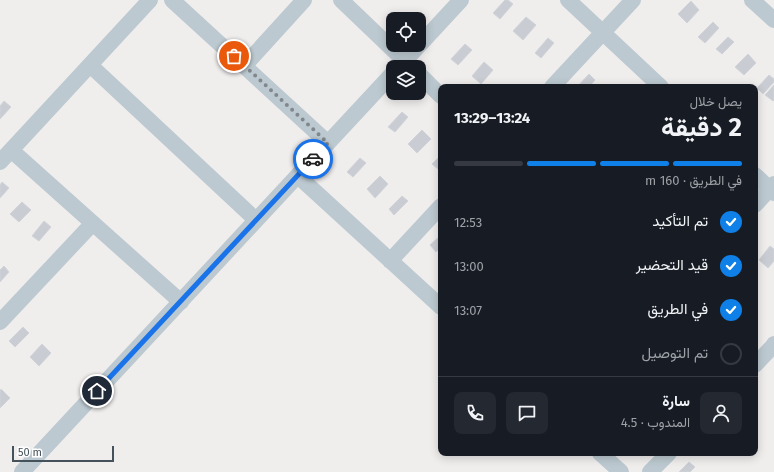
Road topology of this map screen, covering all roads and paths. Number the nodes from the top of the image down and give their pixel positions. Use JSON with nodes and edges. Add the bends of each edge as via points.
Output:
{"nodes":[{"id":1,"x":150,"y":0,"type":"edge"},
{"id":2,"x":172,"y":0,"type":"edge"},
{"id":3,"x":304,"y":0,"type":"edge"},
{"id":4,"x":341,"y":0,"type":"edge"},
{"id":5,"x":461,"y":0,"type":"edge"},
{"id":6,"x":568,"y":0,"type":"edge"},
{"id":7,"x":633,"y":0,"type":"edge"},
{"id":8,"x":752,"y":0,"type":"edge"},
{"id":9,"x":773,"y":17,"type":"edge"},
{"id":10,"x":603,"y":32,"type":"junction"},
{"id":11,"x":400,"y":60,"type":"edge"},
{"id":12,"x":409,"y":60,"type":"edge"},
{"id":13,"x":90,"y":65,"type":"junction"},
{"id":14,"x":244,"y":66,"type":"junction"},
{"id":15,"x":386,"y":81,"type":"edge"},
{"id":16,"x":426,"y":81,"type":"edge"},
{"id":17,"x":555,"y":84,"type":"edge"},
{"id":18,"x":658,"y":84,"type":"edge"},
{"id":19,"x":438,"y":93,"type":"edge"},
{"id":20,"x":328,"y":143,"type":"junction"},
{"id":21,"x":11,"y":150,"type":"junction"},
{"id":22,"x":0,"y":162,"type":"edge"},
{"id":23,"x":298,"y":176,"type":"junction"},
{"id":24,"x":758,"y":177,"type":"edge"},
{"id":25,"x":773,"y":188,"type":"edge"},
{"id":26,"x":758,"y":202,"type":"edge"},
{"id":27,"x":438,"y":209,"type":"edge"},
{"id":28,"x":256,"y":220,"type":"junction"},
{"id":29,"x":93,"y":223,"type":"junction"},
{"id":30,"x":390,"y":261,"type":"junction"},
{"id":31,"x":181,"y":302,"type":"junction"},
{"id":32,"x":438,"y":304,"type":"edge"},
{"id":33,"x":0,"y":322,"type":"edge"},
{"id":34,"x":774,"y":346,"type":"edge"},
{"id":35,"x":758,"y":362,"type":"edge"},
{"id":36,"x":603,"y":456,"type":"edge"},
{"id":37,"x":666,"y":456,"type":"edge"},
{"id":38,"x":22,"y":472,"type":"edge"},
{"id":39,"x":621,"y":472,"type":"edge"},
{"id":40,"x":650,"y":472,"type":"edge"}],
"edges":[{"from":1,"to":13,"type":"street"},
{"from":2,"to":14,"type":"street"},
{"from":3,"to":14,"type":"street"},
{"from":4,"to":11,"type":"street"},
{"from":5,"to":12,"type":"street"},
{"from":6,"to":10,"type":"street"},
{"from":7,"to":10,"type":"street"},
{"from":8,"to":9,"type":"street"},
{"from":10,"to":17,"type":"street"},
{"from":10,"to":18,"type":"street"},
{"from":13,"to":21,"type":"street"},
{"from":13,"to":28,"type":"street"},
{"from":14,"to":20,"type":"street"},
{"from":15,"to":20,"type":"street"},
{"from":16,"to":19,"type":"street"},
{"from":20,"to":23,"type":"street"},
{"from":21,"to":22,"type":"street"},
{"from":21,"to":29,"type":"street"},
{"from":23,"to":28,"type":"street"},
{"from":23,"to":30,"type":"street"},
{"from":24,"to":25,"type":"street"},
{"from":25,"to":26,"type":"street"},
{"from":27,"to":30,"type":"street"},
{"from":28,"to":31,"type":"street"},
{"from":29,"to":31,"type":"street"},
{"from":29,"to":33,"type":"street"},
{"from":30,"to":32,"type":"street"},
{"from":31,"to":38,"type":"street"},
{"from":34,"to":35,"type":"street"},
{"from":36,"to":39,"type":"street"},
{"from":37,"to":40,"type":"street"}]}
